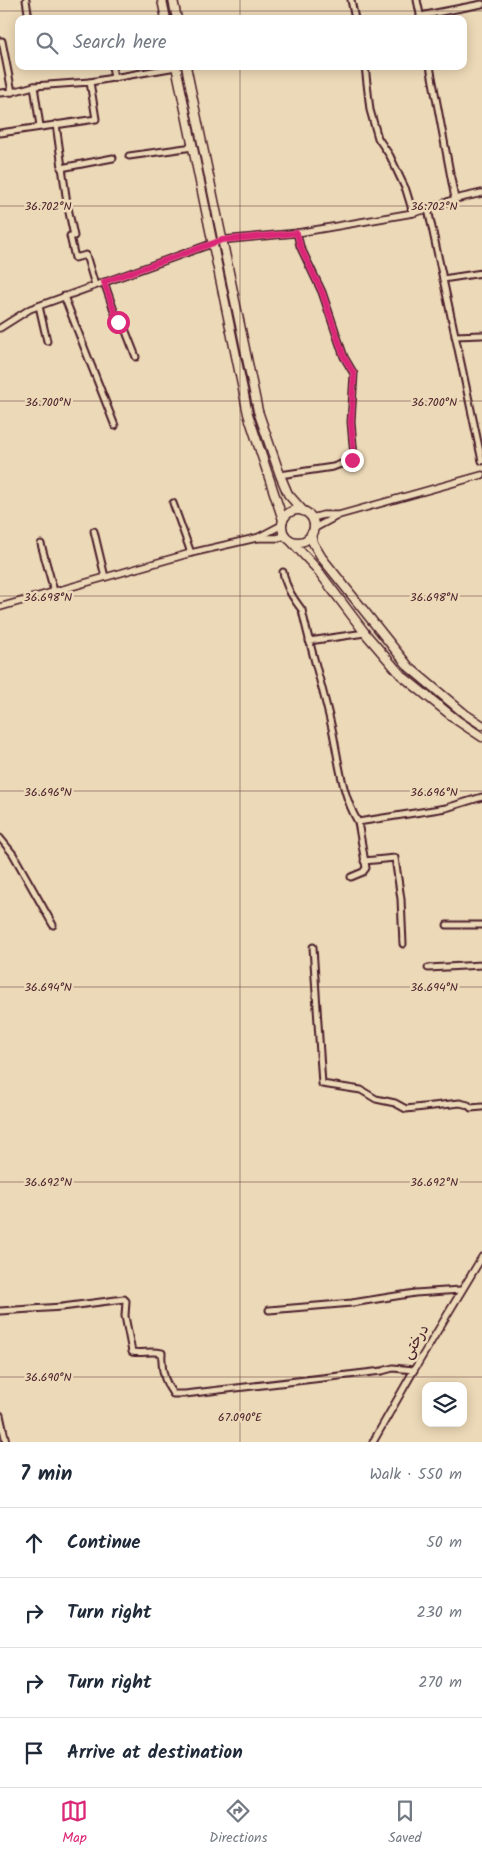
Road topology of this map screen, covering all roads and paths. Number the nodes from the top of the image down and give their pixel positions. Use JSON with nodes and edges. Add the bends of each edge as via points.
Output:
{"nodes":[{"id":1,"x":26,"y":0,"type":"edge"},
{"id":2,"x":162,"y":0,"type":"edge"},
{"id":3,"x":173,"y":0,"type":"edge"},
{"id":4,"x":351,"y":0,"type":"edge"},
{"id":5,"x":417,"y":0,"type":"edge"},
{"id":6,"x":482,"y":4,"type":"edge"},
{"id":7,"x":28,"y":15,"type":"edge"},
{"id":8,"x":165,"y":15,"type":"edge"},
{"id":9,"x":175,"y":15,"type":"edge"},
{"id":10,"x":354,"y":15,"type":"edge"},
{"id":11,"x":420,"y":15,"type":"edge"},
{"id":12,"x":433,"y":15,"type":"edge"},
{"id":13,"x":0,"y":41,"type":"edge"},
{"id":14,"x":113,"y":70,"type":"edge"},
{"id":15,"x":159,"y":70,"type":"edge"},
{"id":16,"x":177,"y":70,"type":"edge"},
{"id":17,"x":187,"y":70,"type":"edge"},
{"id":18,"x":365,"y":70,"type":"edge"},
{"id":19,"x":431,"y":70,"type":"edge"},
{"id":20,"x":114,"y":78,"type":"junction"},
{"id":21,"x":90,"y":82,"type":"junction"},
{"id":22,"x":34,"y":86,"type":"junction"},
{"id":23,"x":12,"y":92,"type":"junction"},
{"id":24,"x":0,"y":93,"type":"edge"},
{"id":25,"x":56,"y":124,"type":"junction"},
{"id":26,"x":40,"y":126,"type":"junction"},
{"id":27,"x":0,"y":133,"type":"edge"},
{"id":28,"x":193,"y":148,"type":"junction"},
{"id":29,"x":129,"y":156,"type":"dead end"},
{"id":30,"x":113,"y":158,"type":"dead end"},
{"id":31,"x":61,"y":168,"type":"junction"},
{"id":32,"x":482,"y":193,"type":"edge"},
{"id":33,"x":455,"y":199,"type":"junction"},
{"id":34,"x":428,"y":209,"type":"junction"},
{"id":35,"x":413,"y":213,"type":"junction"},
{"id":36,"x":297,"y":233,"type":"junction"},
{"id":37,"x":222,"y":240,"type":"junction"},
{"id":38,"x":212,"y":244,"type":"junction"},
{"id":39,"x":482,"y":273,"type":"edge"},
{"id":40,"x":443,"y":279,"type":"junction"},
{"id":41,"x":104,"y":282,"type":"junction"},
{"id":42,"x":95,"y":285,"type":"junction"},
{"id":43,"x":64,"y":296,"type":"junction"},
{"id":44,"x":39,"y":306,"type":"junction"},
{"id":45,"x":0,"y":328,"type":"edge"},
{"id":46,"x":482,"y":335,"type":"edge"},
{"id":47,"x":455,"y":336,"type":"junction"},
{"id":48,"x":47,"y":341,"type":"dead end"},
{"id":49,"x":136,"y":357,"type":"dead end"},
{"id":50,"x":115,"y":426,"type":"dead end"},
{"id":51,"x":482,"y":461,"type":"edge"},
{"id":52,"x":280,"y":475,"type":"junction"},
{"id":53,"x":482,"y":475,"type":"edge"},
{"id":54,"x":173,"y":503,"type":"dead end"},
{"id":55,"x":303,"y":511,"type":"junction"},
{"id":56,"x":338,"y":515,"type":"junction"},
{"id":57,"x":312,"y":518,"type":"junction"},
{"id":58,"x":283,"y":522,"type":"junction"},
{"id":59,"x":94,"y":531,"type":"dead end"},
{"id":60,"x":312,"y":532,"type":"junction"},
{"id":61,"x":256,"y":538,"type":"junction"},
{"id":62,"x":288,"y":538,"type":"junction"},
{"id":63,"x":41,"y":544,"type":"dead end"},
{"id":64,"x":191,"y":552,"type":"junction"},
{"id":65,"x":283,"y":572,"type":"dead end"},
{"id":66,"x":106,"y":577,"type":"junction"},
{"id":67,"x":54,"y":591,"type":"junction"},
{"id":68,"x":0,"y":607,"type":"edge"},
{"id":69,"x":365,"y":633,"type":"junction"},
{"id":70,"x":309,"y":641,"type":"junction"},
{"id":71,"x":482,"y":725,"type":"edge"},
{"id":72,"x":482,"y":737,"type":"edge"},
{"id":73,"x":482,"y":797,"type":"edge"},
{"id":74,"x":358,"y":822,"type":"junction"},
{"id":75,"x":0,"y":838,"type":"edge"},
{"id":76,"x":364,"y":860,"type":"junction"},
{"id":77,"x":351,"y":877,"type":"dead end"},
{"id":78,"x":53,"y":924,"type":"dead end"},
{"id":79,"x":447,"y":925,"type":"dead end"},
{"id":80,"x":482,"y":925,"type":"edge"},
{"id":81,"x":403,"y":944,"type":"dead end"},
{"id":82,"x":313,"y":947,"type":"dead end"},
{"id":83,"x":482,"y":965,"type":"edge"},
{"id":84,"x":428,"y":968,"type":"dead end"},
{"id":85,"x":482,"y":1107,"type":"edge"},
{"id":86,"x":482,"y":1257,"type":"edge"},
{"id":87,"x":461,"y":1290,"type":"junction"},
{"id":88,"x":269,"y":1310,"type":"dead end"},
{"id":89,"x":0,"y":1311,"type":"edge"},
{"id":90,"x":414,"y":1370,"type":"junction"},
{"id":91,"x":0,"y":1415,"type":"edge"},
{"id":92,"x":6,"y":1442,"type":"edge"},
{"id":93,"x":373,"y":1442,"type":"edge"}],
"edges":[{"from":1,"to":7,"type":"street"},
{"from":2,"to":8,"type":"highway"},
{"from":3,"to":9,"type":"highway"},
{"from":4,"to":10,"type":"street"},
{"from":5,"to":11,"type":"street"},
{"from":6,"to":12,"type":"street"},
{"from":13,"to":23,"type":"street"},
{"from":14,"to":20,"type":"street"},
{"from":15,"to":20,"type":"street"},
{"from":16,"to":28,"type":"highway"},
{"from":17,"to":37,"type":"highway"},
{"from":18,"to":35,"type":"street","via":[[370,110],[378,138],[406,190]]},
{"from":19,"to":33,"type":"street"},
{"from":20,"to":21,"type":"street"},
{"from":21,"to":22,"type":"street"},
{"from":21,"to":25,"type":"street","via":[[96,119]]},
{"from":22,"to":23,"type":"street"},
{"from":22,"to":26,"type":"street"},
{"from":23,"to":24,"type":"street"},
{"from":25,"to":26,"type":"street"},
{"from":25,"to":31,"type":"street"},
{"from":26,"to":27,"type":"street"},
{"from":28,"to":29,"type":"street"},
{"from":28,"to":38,"type":"highway"},
{"from":30,"to":31,"type":"street"},
{"from":31,"to":42,"type":"street","via":[[75,258],[86,255]]},
{"from":32,"to":33,"type":"street"},
{"from":33,"to":34,"type":"street"},
{"from":34,"to":35,"type":"street"},
{"from":34,"to":40,"type":"street"},
{"from":35,"to":36,"type":"street"},
{"from":36,"to":37,"type":"street"},
{"from":36,"to":52,"type":"street","via":[[344,357],[354,374],[351,422],[354,456],[352,460],[333,467]]},
{"from":37,"to":38,"type":"street"},
{"from":37,"to":52,"type":"highway","via":[[258,411]]},
{"from":38,"to":41,"type":"street"},
{"from":38,"to":58,"type":"highway","via":[[248,414]]},
{"from":39,"to":40,"type":"street"},
{"from":40,"to":47,"type":"street"},
{"from":41,"to":42,"type":"street"},
{"from":41,"to":49,"type":"street","via":[[118,322],[125,329]]},
{"from":42,"to":43,"type":"street"},
{"from":43,"to":44,"type":"street"},
{"from":43,"to":50,"type":"street"},
{"from":44,"to":45,"type":"street"},
{"from":44,"to":48,"type":"street"},
{"from":46,"to":47,"type":"street"},
{"from":47,"to":51,"type":"street"},
{"from":52,"to":55,"type":"highway","via":[[288,494]]},
{"from":53,"to":56,"type":"street"},
{"from":54,"to":64,"type":"street"},
{"from":55,"to":57,"type":"highway"},
{"from":55,"to":58,"type":"highway","via":[[291,512]]},
{"from":56,"to":57,"type":"street"},
{"from":56,"to":60,"type":"street"},
{"from":57,"to":60,"type":"highway"},
{"from":58,"to":61,"type":"street"},
{"from":58,"to":62,"type":"highway"},
{"from":59,"to":66,"type":"street"},
{"from":60,"to":62,"type":"highway","via":[[302,541]]},
{"from":60,"to":71,"type":"highway","via":[[313,543],[322,558],[409,667]]},
{"from":61,"to":62,"type":"street"},
{"from":61,"to":64,"type":"street"},
{"from":62,"to":69,"type":"highway","via":[[316,568]]},
{"from":63,"to":67,"type":"street"},
{"from":64,"to":66,"type":"street"},
{"from":65,"to":70,"type":"street","via":[[292,597],[302,610]]},
{"from":66,"to":67,"type":"street"},
{"from":67,"to":68,"type":"street"},
{"from":69,"to":70,"type":"street"},
{"from":69,"to":72,"type":"highway","via":[[400,675]]},
{"from":70,"to":74,"type":"street","via":[[342,780],[351,811]]},
{"from":73,"to":74,"type":"street","via":[[446,808]]},
{"from":74,"to":76,"type":"street"},
{"from":75,"to":78,"type":"street","via":[[13,854]]},
{"from":76,"to":77,"type":"street","via":[[365,870]]},
{"from":76,"to":81,"type":"street","via":[[395,858]]},
{"from":79,"to":80,"type":"street"},
{"from":82,"to":85,"type":"street","via":[[322,1084],[360,1090],[376,1099],[406,1108],[460,1103],[471,1108]]},
{"from":83,"to":84,"type":"street"},
{"from":86,"to":87,"type":"street","name":"درختی"},
{"from":87,"to":88,"type":"street"},
{"from":87,"to":90,"type":"street","name":"درختی"},
{"from":89,"to":90,"type":"street","via":[[124,1300],[132,1352],[162,1353],[165,1383],[173,1394],[393,1368]]},
{"from":90,"to":93,"type":"street","name":"درختی"},
{"from":91,"to":92,"type":"street"}]}
